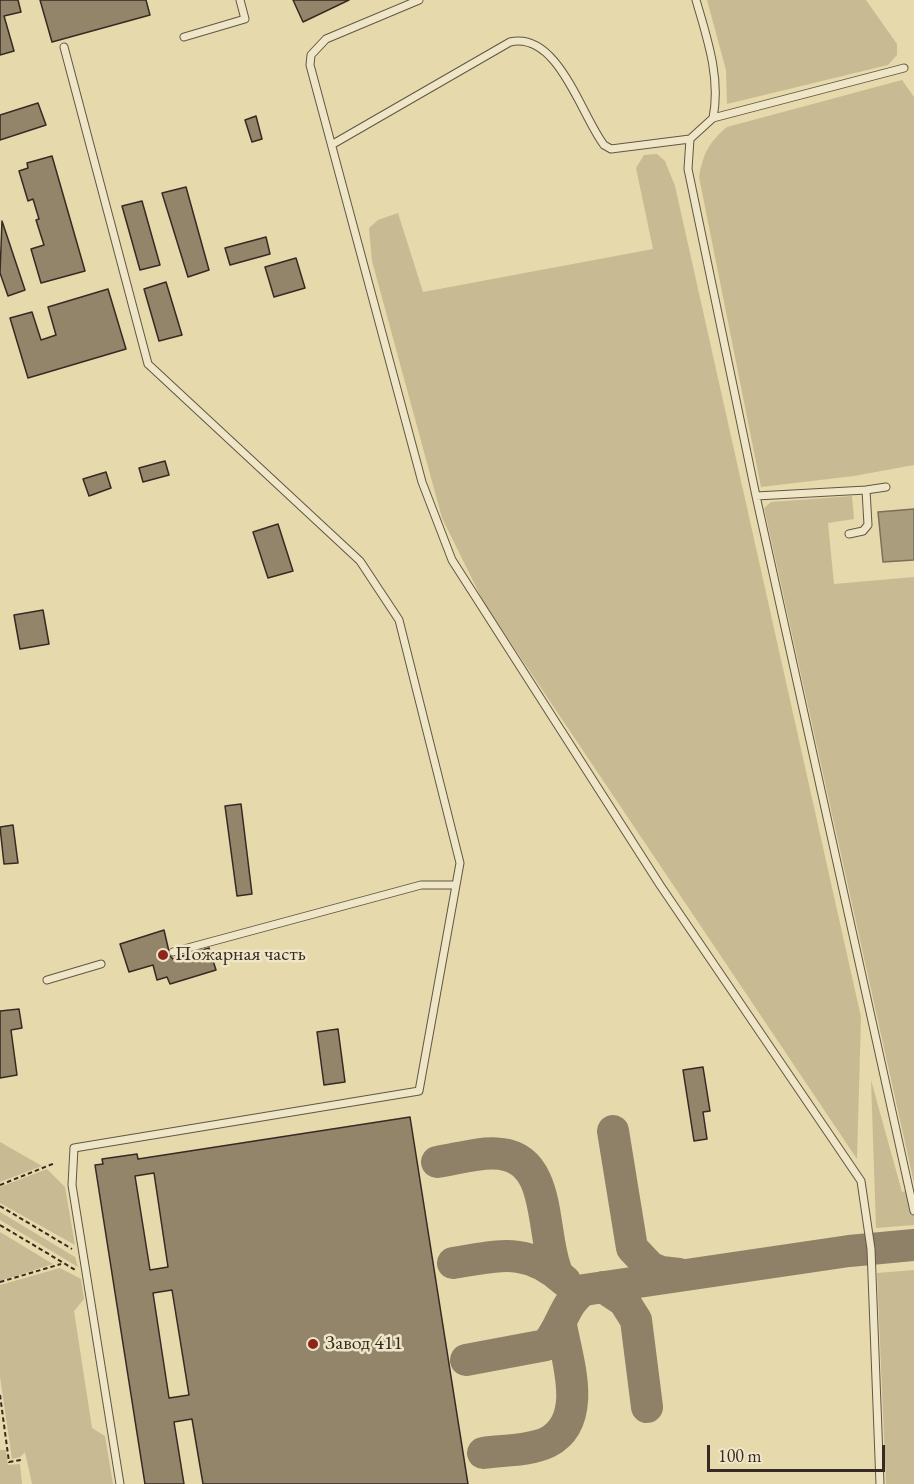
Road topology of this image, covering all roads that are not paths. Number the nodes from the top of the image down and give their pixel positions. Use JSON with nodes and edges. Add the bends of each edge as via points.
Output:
{"nodes":[{"id":1,"x":240,"y":0,"type":"edge"},
{"id":2,"x":419,"y":0,"type":"edge"},
{"id":3,"x":696,"y":0,"type":"edge"},
{"id":4,"x":184,"y":37,"type":"dead end"},
{"id":5,"x":64,"y":47,"type":"dead end"},
{"id":6,"x":904,"y":68,"type":"dead end"},
{"id":7,"x":713,"y":118,"type":"junction"},
{"id":8,"x":690,"y":139,"type":"junction"},
{"id":9,"x":333,"y":144,"type":"junction"},
{"id":10,"x":886,"y":487,"type":"dead end"},
{"id":11,"x":866,"y":490,"type":"junction"},
{"id":12,"x":756,"y":496,"type":"junction"},
{"id":13,"x":849,"y":534,"type":"dead end"},
{"id":14,"x":455,"y":885,"type":"junction"},
{"id":15,"x":173,"y":952,"type":"dead end"},
{"id":16,"x":101,"y":964,"type":"dead end"},
{"id":17,"x":47,"y":980,"type":"dead end"},
{"id":18,"x":914,"y":1211,"type":"edge"},
{"id":19,"x":120,"y":1484,"type":"edge"},
{"id":20,"x":880,"y":1484,"type":"edge"}],
"edges":[{"from":1,"to":4,"type":"lane","via":[[246,20]]},
{"from":2,"to":9,"type":"lane","via":[[326,39],[311,55],[310,65]]},
{"from":3,"to":7,"type":"lane","via":[[712,57],[717,101]]},
{"from":5,"to":14,"type":"lane","via":[[148,364],[360,561],[399,620],[460,863]]},
{"from":6,"to":7,"type":"lane"},
{"from":7,"to":8,"type":"lane"},
{"from":8,"to":9,"type":"lane","via":[[611,149],[604,145],[563,73],[539,46],[526,40],[510,42]]},
{"from":8,"to":12,"type":"lane","via":[[688,169]]},
{"from":9,"to":20,"type":"lane","via":[[422,482],[452,560],[660,885],[861,1181],[871,1249]]},
{"from":10,"to":11,"type":"lane"},
{"from":11,"to":12,"type":"lane"},
{"from":11,"to":13,"type":"lane","via":[[868,525],[863,531]]},
{"from":12,"to":18,"type":"lane"},
{"from":14,"to":15,"type":"lane","via":[[421,885]]},
{"from":14,"to":19,"type":"lane","via":[[419,1091],[74,1148],[72,1185]]},
{"from":16,"to":17,"type":"lane"}]}
